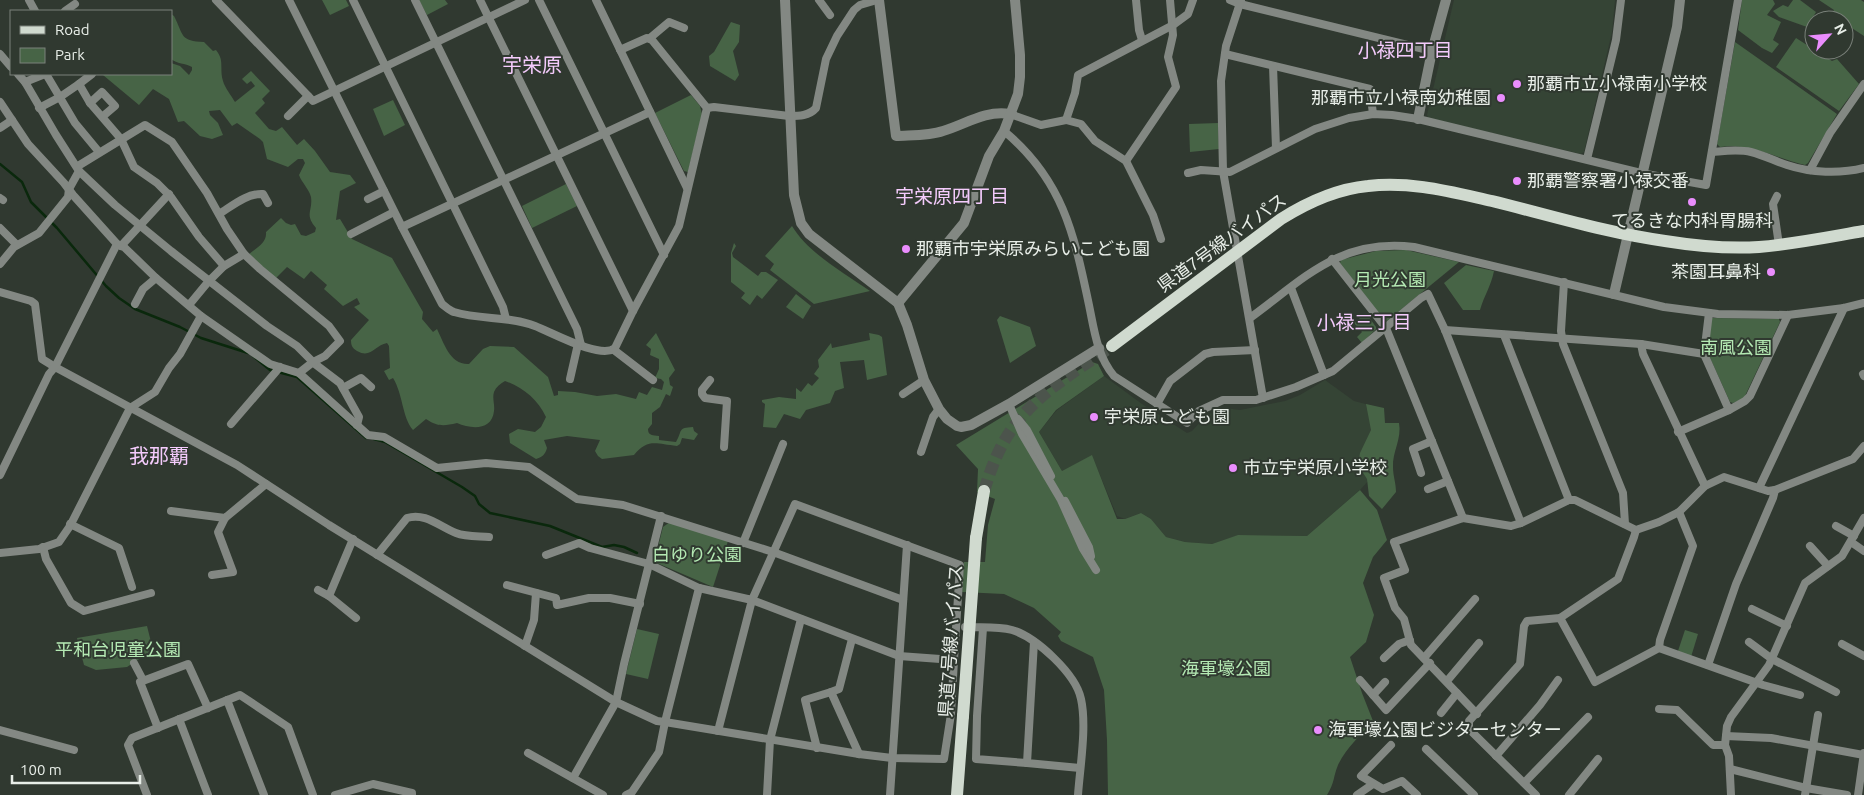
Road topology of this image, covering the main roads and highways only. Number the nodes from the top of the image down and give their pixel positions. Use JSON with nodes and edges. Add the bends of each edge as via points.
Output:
{"nodes":[{"id":1,"x":1864,"y":231,"type":"edge"},
{"id":2,"x":1112,"y":346,"type":"tunnel mouth"},
{"id":3,"x":984,"y":491,"type":"tunnel mouth"},
{"id":4,"x":956,"y":795,"type":"edge"}],
"edges":[{"from":1,"to":2,"type":"main road","name":"県道7号線バイパス","via":[[1757,247],[1668,242],[1438,188],[1387,184],[1348,190],[1309,203],[1281,219]]},
{"from":3,"to":4,"type":"main road","name":"県道7号線バイパス","bridge":true,"via":[[976,538]]}]}
